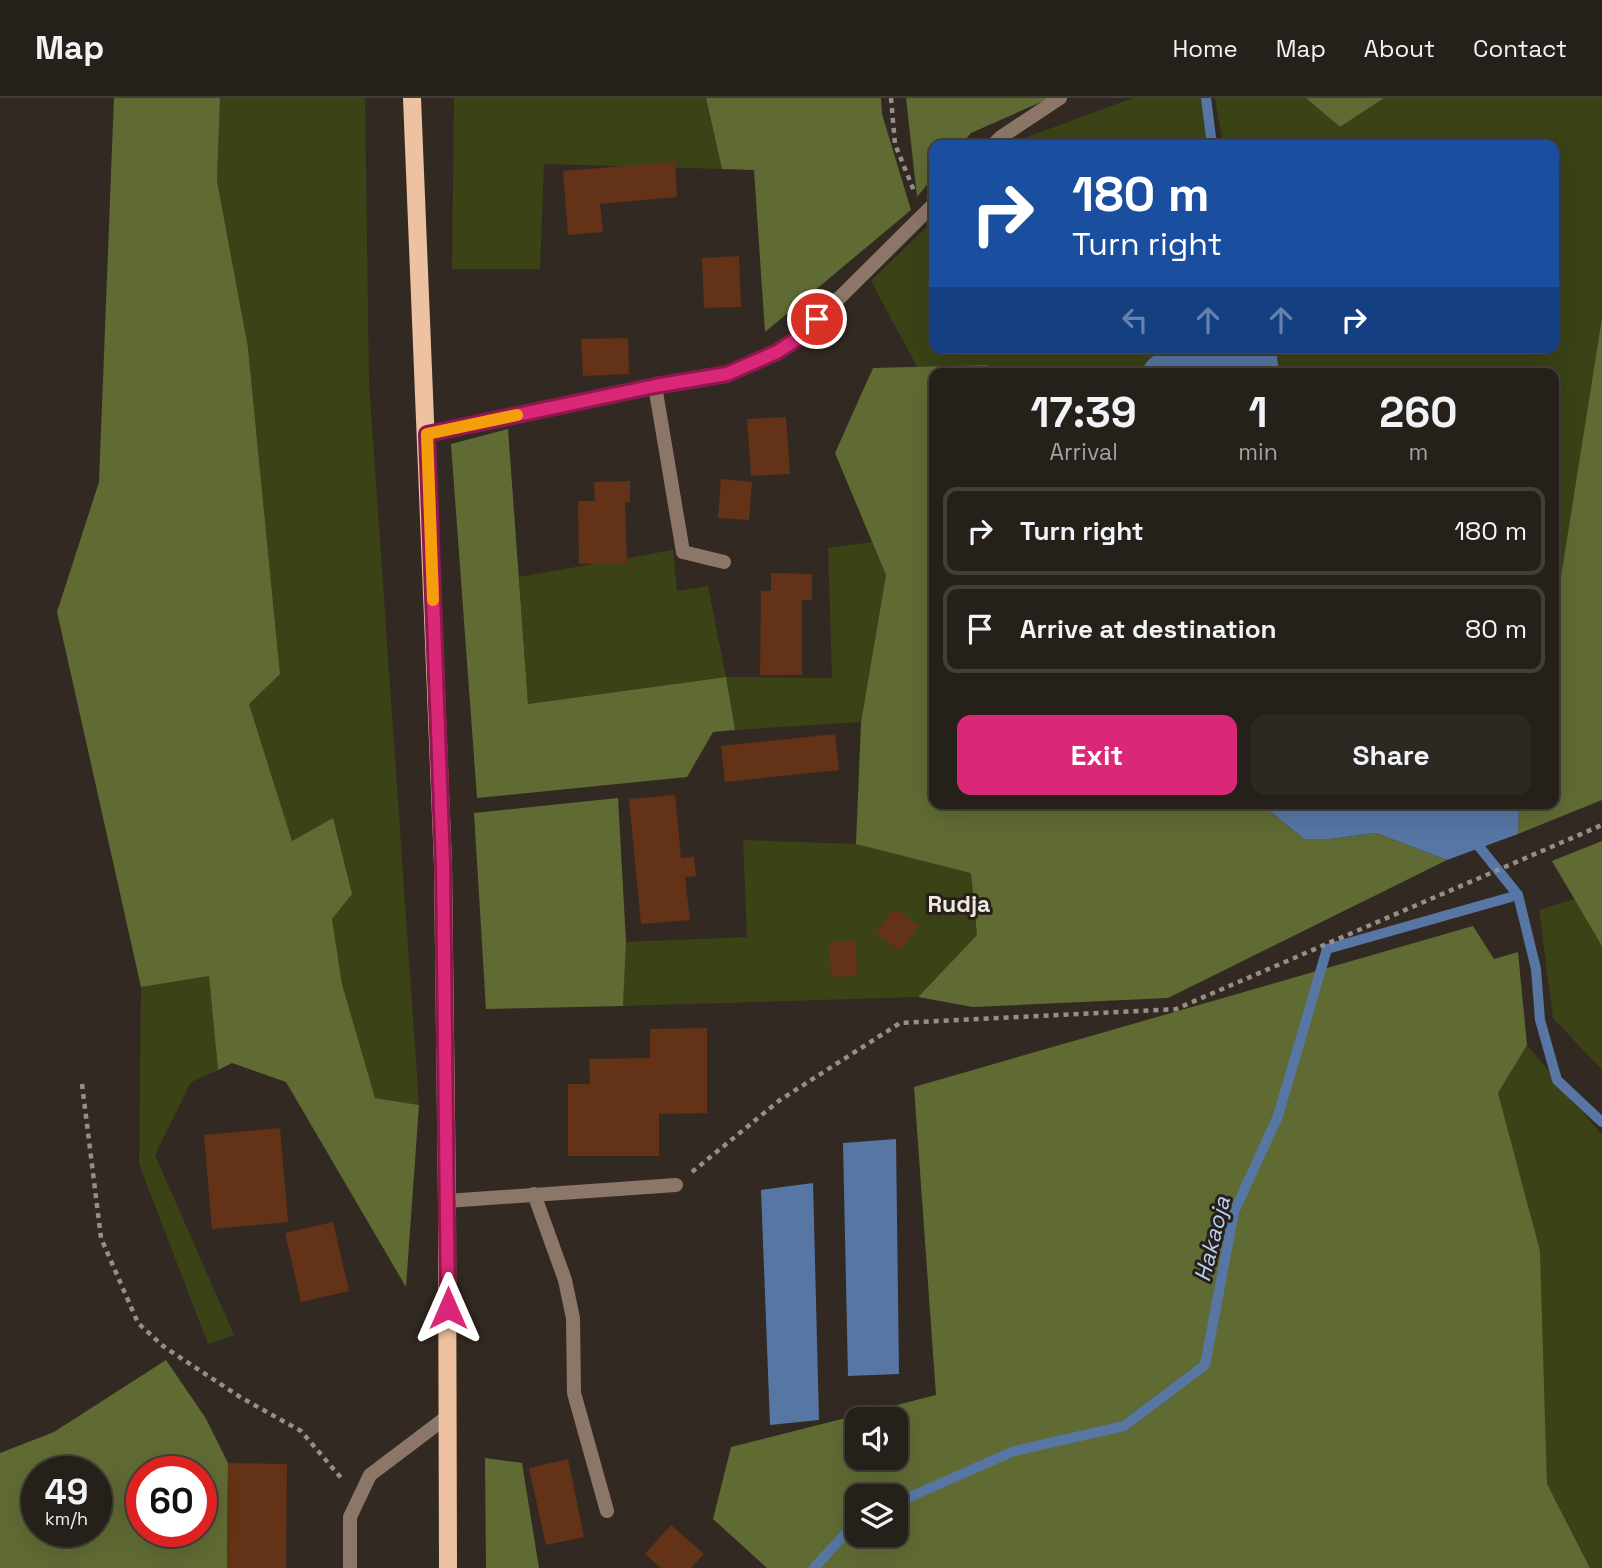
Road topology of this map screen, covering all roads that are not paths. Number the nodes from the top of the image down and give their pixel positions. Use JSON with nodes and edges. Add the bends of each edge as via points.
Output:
{"nodes":[{"id":1,"x":412,"y":98,"type":"edge"},
{"id":2,"x":1060,"y":98,"type":"edge"},
{"id":3,"x":998,"y":140,"type":"edge"},
{"id":4,"x":929,"y":209,"type":"edge"},
{"id":5,"x":655,"y":386,"type":"junction"},
{"id":6,"x":427,"y":434,"type":"junction"},
{"id":7,"x":724,"y":562,"type":"dead end"},
{"id":8,"x":676,"y":1185,"type":"road end"},
{"id":9,"x":534,"y":1194,"type":"junction"},
{"id":10,"x":447,"y":1201,"type":"junction"},
{"id":11,"x":448,"y":1416,"type":"junction"},
{"id":12,"x":607,"y":1511,"type":"dead end"},
{"id":13,"x":351,"y":1568,"type":"edge"},
{"id":14,"x":448,"y":1568,"type":"edge"}],
"edges":[{"from":1,"to":6,"type":"main road"},
{"from":2,"to":3,"type":"street"},
{"from":4,"to":5,"type":"street","via":[[800,337],[777,352],[727,374]]},
{"from":5,"to":6,"type":"street"},
{"from":5,"to":7,"type":"street","via":[[683,552]]},
{"from":6,"to":10,"type":"main road","via":[[443,864]]},
{"from":8,"to":9,"type":"street"},
{"from":9,"to":10,"type":"street"},
{"from":9,"to":12,"type":"street","via":[[565,1280],[573,1318],[574,1393]]},
{"from":10,"to":11,"type":"main road"},
{"from":11,"to":13,"type":"street","via":[[370,1475],[350,1517]]},
{"from":11,"to":14,"type":"main road"}]}
